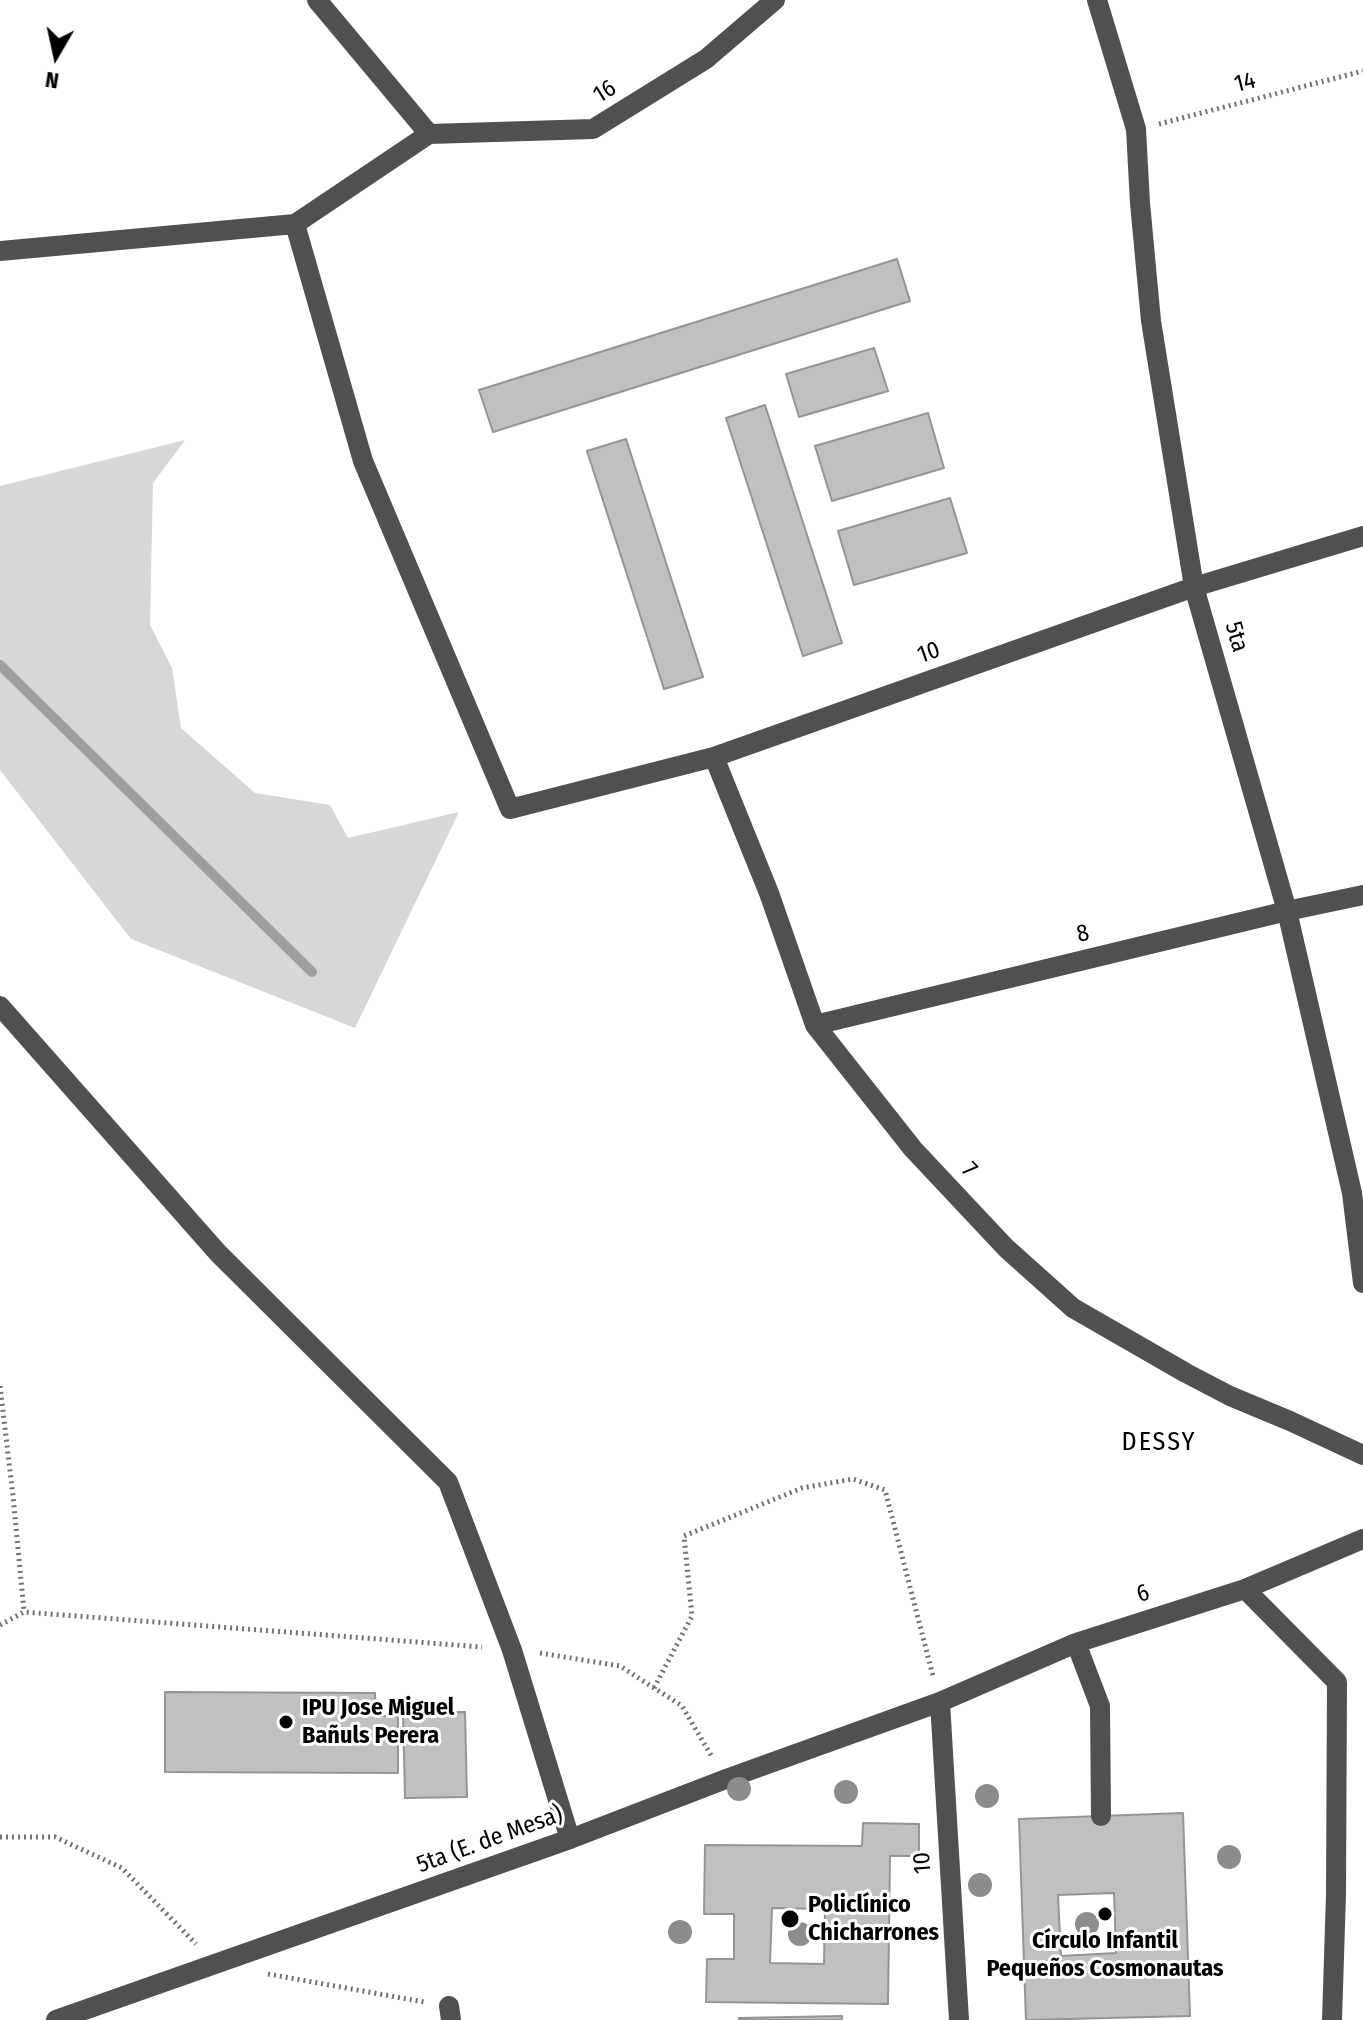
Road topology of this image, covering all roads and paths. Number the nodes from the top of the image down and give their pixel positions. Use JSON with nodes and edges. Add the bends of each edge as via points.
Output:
{"nodes":[{"id":1,"x":317,"y":0,"type":"edge"},
{"id":2,"x":775,"y":0,"type":"edge"},
{"id":3,"x":1097,"y":0,"type":"edge"},
{"id":4,"x":1363,"y":71,"type":"edge"},
{"id":5,"x":1136,"y":129,"type":"junction"},
{"id":6,"x":429,"y":134,"type":"junction"},
{"id":7,"x":295,"y":224,"type":"junction"},
{"id":8,"x":0,"y":251,"type":"edge"},
{"id":9,"x":1363,"y":536,"type":"edge"},
{"id":10,"x":1194,"y":587,"type":"junction"},
{"id":11,"x":714,"y":757,"type":"junction"},
{"id":12,"x":1363,"y":895,"type":"edge"},
{"id":13,"x":1287,"y":911,"type":"junction"},
{"id":14,"x":0,"y":1006,"type":"edge"},
{"id":15,"x":815,"y":1025,"type":"junction"},
{"id":16,"x":1363,"y":1283,"type":"edge"},
{"id":17,"x":0,"y":1386,"type":"edge"},
{"id":18,"x":1363,"y":1455,"type":"edge"},
{"id":19,"x":1363,"y":1539,"type":"edge"},
{"id":20,"x":1245,"y":1589,"type":"junction"},
{"id":21,"x":24,"y":1612,"type":"junction"},
{"id":22,"x":0,"y":1625,"type":"edge"},
{"id":23,"x":1076,"y":1643,"type":"junction"},
{"id":24,"x":512,"y":1650,"type":"junction"},
{"id":25,"x":654,"y":1688,"type":"junction"},
{"id":26,"x":940,"y":1702,"type":"junction"},
{"id":27,"x":726,"y":1779,"type":"junction"},
{"id":28,"x":1101,"y":1816,"type":"dead end"},
{"id":29,"x":570,"y":1839,"type":"junction"},
{"id":30,"x":56,"y":2020,"type":"edge"},
{"id":31,"x":959,"y":2020,"type":"edge"},
{"id":32,"x":1332,"y":2020,"type":"edge"}],
"edges":[{"from":1,"to":6,"type":"street"},
{"from":2,"to":6,"type":"street","name":"16","via":[[706,59],[593,129]]},
{"from":3,"to":5,"type":"street","name":"5ta"},
{"from":4,"to":5,"type":"path","name":"14"},
{"from":5,"to":10,"type":"street","name":"5ta","via":[[1151,321]]},
{"from":6,"to":7,"type":"street"},
{"from":7,"to":8,"type":"street"},
{"from":7,"to":11,"type":"street","name":"10","via":[[363,461],[510,809]]},
{"from":9,"to":10,"type":"street","name":"10"},
{"from":10,"to":11,"type":"street","name":"10"},
{"from":10,"to":13,"type":"street","name":"5ta"},
{"from":11,"to":15,"type":"street","name":"7"},
{"from":12,"to":13,"type":"street","name":"8"},
{"from":13,"to":15,"type":"street","name":"8"},
{"from":13,"to":16,"type":"street","name":"5ta","via":[[1352,1193]]},
{"from":14,"to":24,"type":"street","via":[[218,1253],[448,1482]]},
{"from":15,"to":18,"type":"street","name":"7","via":[[913,1149],[1006,1248],[1073,1308],[1230,1396]]},
{"from":17,"to":21,"type":"path"},
{"from":19,"to":20,"type":"street","name":"6"},
{"from":20,"to":23,"type":"street","name":"6"},
{"from":20,"to":32,"type":"street","via":[[1337,1682]]},
{"from":21,"to":22,"type":"path"},
{"from":21,"to":24,"type":"path"},
{"from":23,"to":26,"type":"street","name":"6"},
{"from":23,"to":28,"type":"street","via":[[1100,1706]]},
{"from":24,"to":25,"type":"path","via":[[620,1666]]},
{"from":24,"to":29,"type":"street"},
{"from":25,"to":26,"type":"path","via":[[692,1616],[684,1536],[802,1488],[853,1479],[885,1490]]},
{"from":25,"to":27,"type":"path","via":[[682,1706]]},
{"from":26,"to":27,"type":"street","name":"5ta (E. de Mesa)"},
{"from":26,"to":31,"type":"street","name":"10"},
{"from":27,"to":29,"type":"street","name":"5ta (E. de Mesa)"},
{"from":29,"to":30,"type":"street","name":"5ta (E. de Mesa)"}]}
